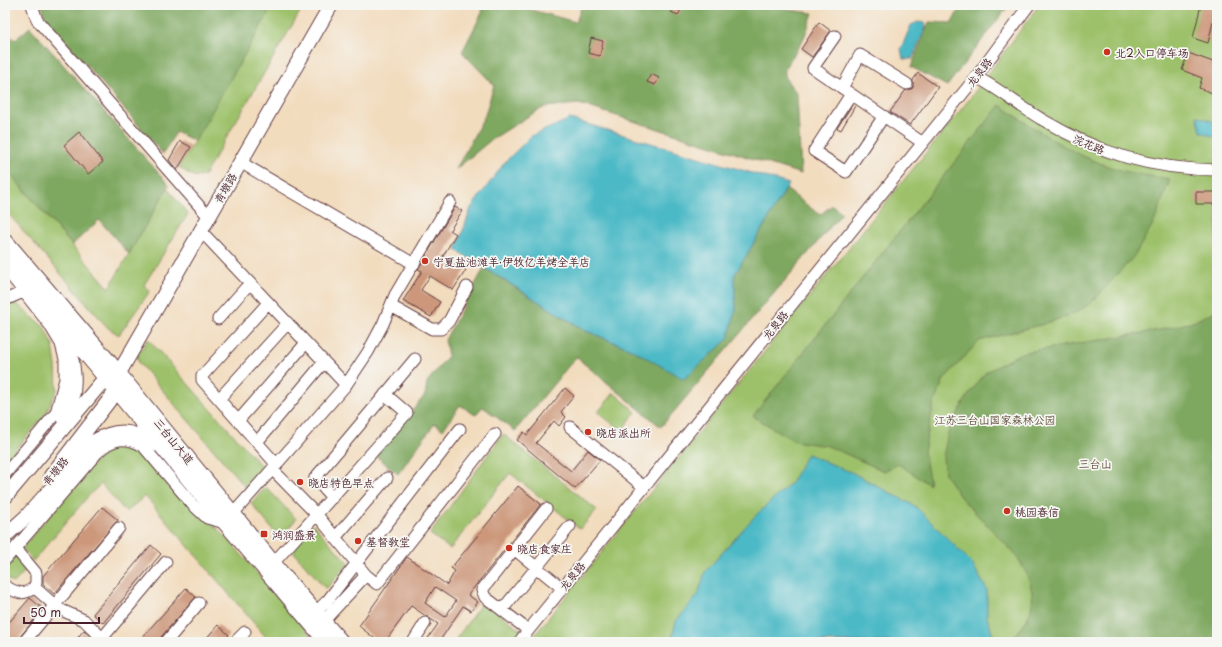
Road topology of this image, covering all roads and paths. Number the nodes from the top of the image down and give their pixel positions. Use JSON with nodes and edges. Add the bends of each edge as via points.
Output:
{"nodes":[{"id":1,"x":32,"y":5,"type":"edge"},
{"id":2,"x":332,"y":5,"type":"edge"},
{"id":3,"x":1029,"y":5,"type":"edge"},
{"id":4,"x":835,"y":36,"type":"dead end"},
{"id":5,"x":976,"y":77,"type":"junction"},
{"id":6,"x":907,"y":84,"type":"dead end"},
{"id":7,"x":846,"y":91,"type":"junction"},
{"id":8,"x":884,"y":116,"type":"junction"},
{"id":9,"x":923,"y":143,"type":"junction"},
{"id":10,"x":240,"y":162,"type":"junction"},
{"id":11,"x":1217,"y":170,"type":"edge"},
{"id":12,"x":450,"y":202,"type":"dead end"},
{"id":13,"x":208,"y":216,"type":"junction"},
{"id":14,"x":200,"y":230,"type":"junction"},
{"id":15,"x":5,"y":240,"type":"edge"},
{"id":16,"x":5,"y":256,"type":"edge"},
{"id":17,"x":414,"y":264,"type":"junction"},
{"id":18,"x":5,"y":268,"type":"edge"},
{"id":19,"x":250,"y":283,"type":"junction"},
{"id":20,"x":467,"y":287,"type":"dead end"},
{"id":21,"x":33,"y":289,"type":"junction"},
{"id":22,"x":5,"y":300,"type":"edge"},
{"id":23,"x":268,"y":303,"type":"junction"},
{"id":24,"x":391,"y":306,"type":"junction"},
{"id":25,"x":218,"y":319,"type":"dead end"},
{"id":26,"x":288,"y":323,"type":"junction"},
{"id":27,"x":306,"y":343,"type":"junction"},
{"id":28,"x":415,"y":359,"type":"dead end"},
{"id":29,"x":324,"y":362,"type":"junction"},
{"id":30,"x":116,"y":378,"type":"junction"},
{"id":31,"x":346,"y":385,"type":"junction"},
{"id":32,"x":385,"y":394,"type":"junction"},
{"id":33,"x":220,"y":400,"type":"junction"},
{"id":34,"x":238,"y":421,"type":"junction"},
{"id":35,"x":570,"y":427,"type":"dead end"},
{"id":36,"x":460,"y":429,"type":"dead end"},
{"id":37,"x":495,"y":434,"type":"dead end"},
{"id":38,"x":54,"y":439,"type":"junction"},
{"id":39,"x":257,"y":442,"type":"junction"},
{"id":40,"x":164,"y":448,"type":"junction"},
{"id":41,"x":275,"y":468,"type":"junction"},
{"id":42,"x":5,"y":474,"type":"edge"},
{"id":43,"x":387,"y":478,"type":"dead end"},
{"id":44,"x":644,"y":487,"type":"junction"},
{"id":45,"x":5,"y":497,"type":"edge"},
{"id":46,"x":332,"y":498,"type":"junction"},
{"id":47,"x":546,"y":509,"type":"dead end"},
{"id":48,"x":316,"y":515,"type":"junction"},
{"id":49,"x":229,"y":518,"type":"junction"},
{"id":50,"x":570,"y":526,"type":"dead end"},
{"id":51,"x":119,"y":528,"type":"dead end"},
{"id":52,"x":5,"y":530,"type":"edge"},
{"id":53,"x":5,"y":536,"type":"edge"},
{"id":54,"x":335,"y":538,"type":"junction"},
{"id":55,"x":16,"y":549,"type":"junction"},
{"id":56,"x":514,"y":549,"type":"junction"},
{"id":57,"x":5,"y":560,"type":"edge"},
{"id":58,"x":166,"y":562,"type":"dead end"},
{"id":59,"x":357,"y":564,"type":"junction"},
{"id":60,"x":270,"y":567,"type":"junction"},
{"id":61,"x":536,"y":568,"type":"junction"},
{"id":62,"x":366,"y":575,"type":"junction"},
{"id":63,"x":5,"y":586,"type":"edge"},
{"id":64,"x":34,"y":587,"type":"junction"},
{"id":65,"x":562,"y":588,"type":"junction"},
{"id":66,"x":199,"y":603,"type":"dead end"},
{"id":67,"x":55,"y":605,"type":"junction"},
{"id":68,"x":502,"y":610,"type":"junction"},
{"id":69,"x":316,"y":621,"type":"junction"},
{"id":70,"x":425,"y":623,"type":"dead end"},
{"id":71,"x":528,"y":630,"type":"junction"},
{"id":72,"x":245,"y":632,"type":"dead end"},
{"id":73,"x":102,"y":641,"type":"edge"},
{"id":74,"x":24,"y":642,"type":"edge"},
{"id":75,"x":166,"y":642,"type":"edge"},
{"id":76,"x":236,"y":642,"type":"edge"},
{"id":77,"x":326,"y":642,"type":"edge"},
{"id":78,"x":342,"y":642,"type":"edge"},
{"id":79,"x":413,"y":642,"type":"edge"},
{"id":80,"x":519,"y":642,"type":"edge"}],
"edges":[{"from":1,"to":13,"type":"street","via":[[37,20]]},
{"from":2,"to":10,"type":"main road","name":"青墩路"},
{"from":3,"to":5,"type":"street","name":"龙泉路"},
{"from":4,"to":7,"type":"street","via":[[813,68]]},
{"from":5,"to":9,"type":"street","name":"龙泉路"},
{"from":5,"to":11,"type":"street","name":"浣花路","via":[[1077,140],[1118,156],[1181,169]]},
{"from":6,"to":7,"type":"street","via":[[860,54]]},
{"from":7,"to":8,"type":"street"},
{"from":7,"to":8,"type":"street","via":[[814,151],[846,172]]},
{"from":8,"to":9,"type":"street"},
{"from":9,"to":44,"type":"street","name":"龙泉路"},
{"from":10,"to":13,"type":"main road","name":"青墩路"},
{"from":10,"to":17,"type":"street"},
{"from":12,"to":17,"type":"street"},
{"from":13,"to":14,"type":"main road","name":"青墩路"},
{"from":14,"to":19,"type":"street"},
{"from":14,"to":30,"type":"main road","name":"青墩路"},
{"from":15,"to":21,"type":"main road","name":"三台山大道"},
{"from":16,"to":21,"type":"main road","name":"三台山大道"},
{"from":17,"to":24,"type":"street"},
{"from":18,"to":21,"type":"street"},
{"from":19,"to":23,"type":"street"},
{"from":19,"to":25,"type":"street"},
{"from":20,"to":24,"type":"street","via":[[449,320],[441,329],[432,329]]},
{"from":21,"to":22,"type":"street"},
{"from":21,"to":30,"type":"main road","name":"三台山大道"},
{"from":21,"to":38,"type":"main road","via":[[66,342],[72,359],[73,396],[70,410]]},
{"from":21,"to":42,"type":"street","via":[[61,344],[65,379],[56,413]]},
{"from":23,"to":26,"type":"street"},
{"from":23,"to":33,"type":"street","via":[[202,376],[202,380]]},
{"from":24,"to":31,"type":"street","via":[[368,352]]},
{"from":26,"to":27,"type":"street"},
{"from":26,"to":33,"type":"street"},
{"from":27,"to":29,"type":"street"},
{"from":27,"to":34,"type":"street"},
{"from":28,"to":32,"type":"street"},
{"from":29,"to":31,"type":"street"},
{"from":29,"to":39,"type":"street"},
{"from":30,"to":38,"type":"main road","name":"青墩路"},
{"from":30,"to":40,"type":"main road","name":"三台山大道"},
{"from":30,"to":49,"type":"main road","name":"三台山大道"},
{"from":30,"to":52,"type":"main road","name":"青墩路","via":[[59,467]]},
{"from":31,"to":41,"type":"street"},
{"from":32,"to":46,"type":"street","via":[[315,478]]},
{"from":32,"to":46,"type":"street","via":[[407,413]]},
{"from":33,"to":34,"type":"street"},
{"from":34,"to":39,"type":"street"},
{"from":35,"to":44,"type":"street"},
{"from":36,"to":59,"type":"street"},
{"from":37,"to":62,"type":"street","via":[[378,584]]},
{"from":38,"to":45,"type":"main road","name":"青墩路"},
{"from":39,"to":41,"type":"street"},
{"from":40,"to":49,"type":"main road","name":"三台山大道"},
{"from":40,"to":53,"type":"main road","via":[[140,436],[122,432],[107,434],[93,442],[26,517]]},
{"from":41,"to":48,"type":"street"},
{"from":41,"to":49,"type":"street"},
{"from":43,"to":54,"type":"street"},
{"from":44,"to":65,"type":"street","name":"龙泉路"},
{"from":46,"to":48,"type":"street"},
{"from":47,"to":56,"type":"street"},
{"from":48,"to":54,"type":"street"},
{"from":48,"to":60,"type":"street"},
{"from":49,"to":55,"type":"street","via":[[207,518],[143,446],[124,440],[108,442]]},
{"from":49,"to":60,"type":"main road","name":"三台山大道"},
{"from":50,"to":61,"type":"street"},
{"from":51,"to":67,"type":"street"},
{"from":54,"to":59,"type":"street"},
{"from":55,"to":57,"type":"street"},
{"from":55,"to":64,"type":"street","via":[[36,573]]},
{"from":56,"to":61,"type":"street"},
{"from":56,"to":68,"type":"street","via":[[482,590],[485,596]]},
{"from":58,"to":73,"type":"street"},
{"from":59,"to":62,"type":"street"},
{"from":59,"to":69,"type":"street","via":[[328,600]]},
{"from":60,"to":69,"type":"main road","name":"三台山大道"},
{"from":61,"to":65,"type":"street"},
{"from":61,"to":68,"type":"street"},
{"from":62,"to":69,"type":"street"},
{"from":63,"to":64,"type":"street","via":[[19,593],[28,592]]},
{"from":64,"to":67,"type":"street"},
{"from":65,"to":71,"type":"street","name":"龙泉路"},
{"from":66,"to":75,"type":"street"},
{"from":67,"to":73,"type":"street","via":[[84,620]]},
{"from":67,"to":74,"type":"street"},
{"from":68,"to":71,"type":"street"},
{"from":69,"to":77,"type":"main road","name":"三台山大道"},
{"from":69,"to":78,"type":"main road","name":"三台山大道"},
{"from":70,"to":79,"type":"street"},
{"from":71,"to":80,"type":"street","name":"龙泉路"},
{"from":72,"to":76,"type":"street"}]}
